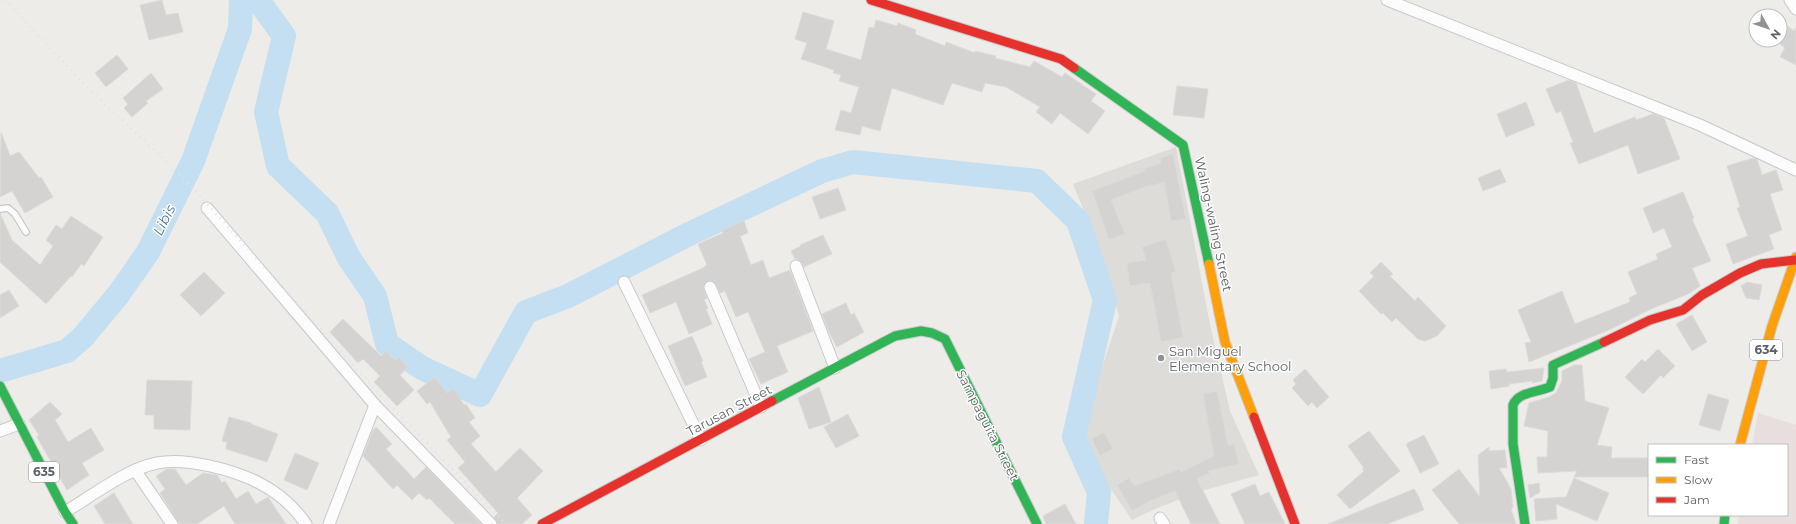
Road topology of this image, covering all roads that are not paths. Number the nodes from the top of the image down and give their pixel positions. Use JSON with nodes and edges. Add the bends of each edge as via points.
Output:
{"nodes":[{"id":1,"x":871,"y":0,"type":"edge"},
{"id":2,"x":1387,"y":0,"type":"edge"},
{"id":3,"x":1790,"y":0,"type":"edge"},
{"id":4,"x":1796,"y":9,"type":"edge"},
{"id":5,"x":1796,"y":170,"type":"edge"},
{"id":6,"x":207,"y":208,"type":"dead end"},
{"id":7,"x":0,"y":209,"type":"edge"},
{"id":8,"x":26,"y":232,"type":"dead end"},
{"id":9,"x":1796,"y":258,"type":"edge"},
{"id":10,"x":796,"y":266,"type":"dead end"},
{"id":11,"x":624,"y":282,"type":"dead end"},
{"id":12,"x":710,"y":287,"type":"dead end"},
{"id":13,"x":932,"y":332,"type":"joint"},
{"id":14,"x":835,"y":368,"type":"junction"},
{"id":15,"x":0,"y":386,"type":"edge"},
{"id":16,"x":375,"y":405,"type":"junction"},
{"id":17,"x":761,"y":407,"type":"junction"},
{"id":18,"x":17,"y":421,"type":"junction"},
{"id":19,"x":0,"y":431,"type":"edge"},
{"id":20,"x":701,"y":440,"type":"junction"},
{"id":21,"x":1740,"y":444,"type":"edge"},
{"id":22,"x":135,"y":470,"type":"junction"},
{"id":23,"x":65,"y":512,"type":"junction"},
{"id":24,"x":73,"y":524,"type":"edge"},
{"id":25,"x":172,"y":524,"type":"edge"},
{"id":26,"x":306,"y":524,"type":"edge"},
{"id":27,"x":329,"y":524,"type":"edge"},
{"id":28,"x":491,"y":524,"type":"edge"},
{"id":29,"x":542,"y":524,"type":"edge"},
{"id":30,"x":1037,"y":524,"type":"edge"},
{"id":31,"x":1295,"y":524,"type":"edge"},
{"id":32,"x":1525,"y":524,"type":"edge"}],
"edges":[{"from":1,"to":31,"type":"street","name":"Waling-waling Street","via":[[1061,59],[1183,145],[1224,342]]},
{"from":2,"to":5,"type":"street","via":[[1700,125]]},
{"from":3,"to":4,"type":"street"},
{"from":6,"to":16,"type":"street"},
{"from":7,"to":8,"type":"lane","via":[[8,208],[15,214]]},
{"from":9,"to":21,"type":"street","number":"634","via":[[1772,326]]},
{"from":9,"to":32,"type":"street","via":[[1761,264],[1740,273],[1702,295],[1683,310],[1650,320],[1553,365],[1550,387],[1528,393],[1515,400],[1513,444]]},
{"from":10,"to":14,"type":"street"},
{"from":11,"to":20,"type":"street"},
{"from":12,"to":17,"type":"street"},
{"from":13,"to":14,"type":"street","name":"Tarusan Street","via":[[915,330],[895,336]]},
{"from":13,"to":30,"type":"street","name":"Sampaguita Street","via":[[945,340]]},
{"from":14,"to":17,"type":"street","name":"Tarusan Street"},
{"from":15,"to":18,"type":"street","number":"635"},
{"from":16,"to":27,"type":"street"},
{"from":16,"to":28,"type":"street"},
{"from":17,"to":20,"type":"street","name":"Tarusan Street"},
{"from":18,"to":19,"type":"street"},
{"from":18,"to":23,"type":"street","number":"635"},
{"from":20,"to":29,"type":"street","name":"Tarusan Street"},
{"from":22,"to":23,"type":"street"},
{"from":22,"to":25,"type":"street"},
{"from":22,"to":26,"type":"street","via":[[157,463],[180,462],[213,467],[239,475],[261,484],[286,501]]},
{"from":23,"to":24,"type":"street","number":"635"}]}
